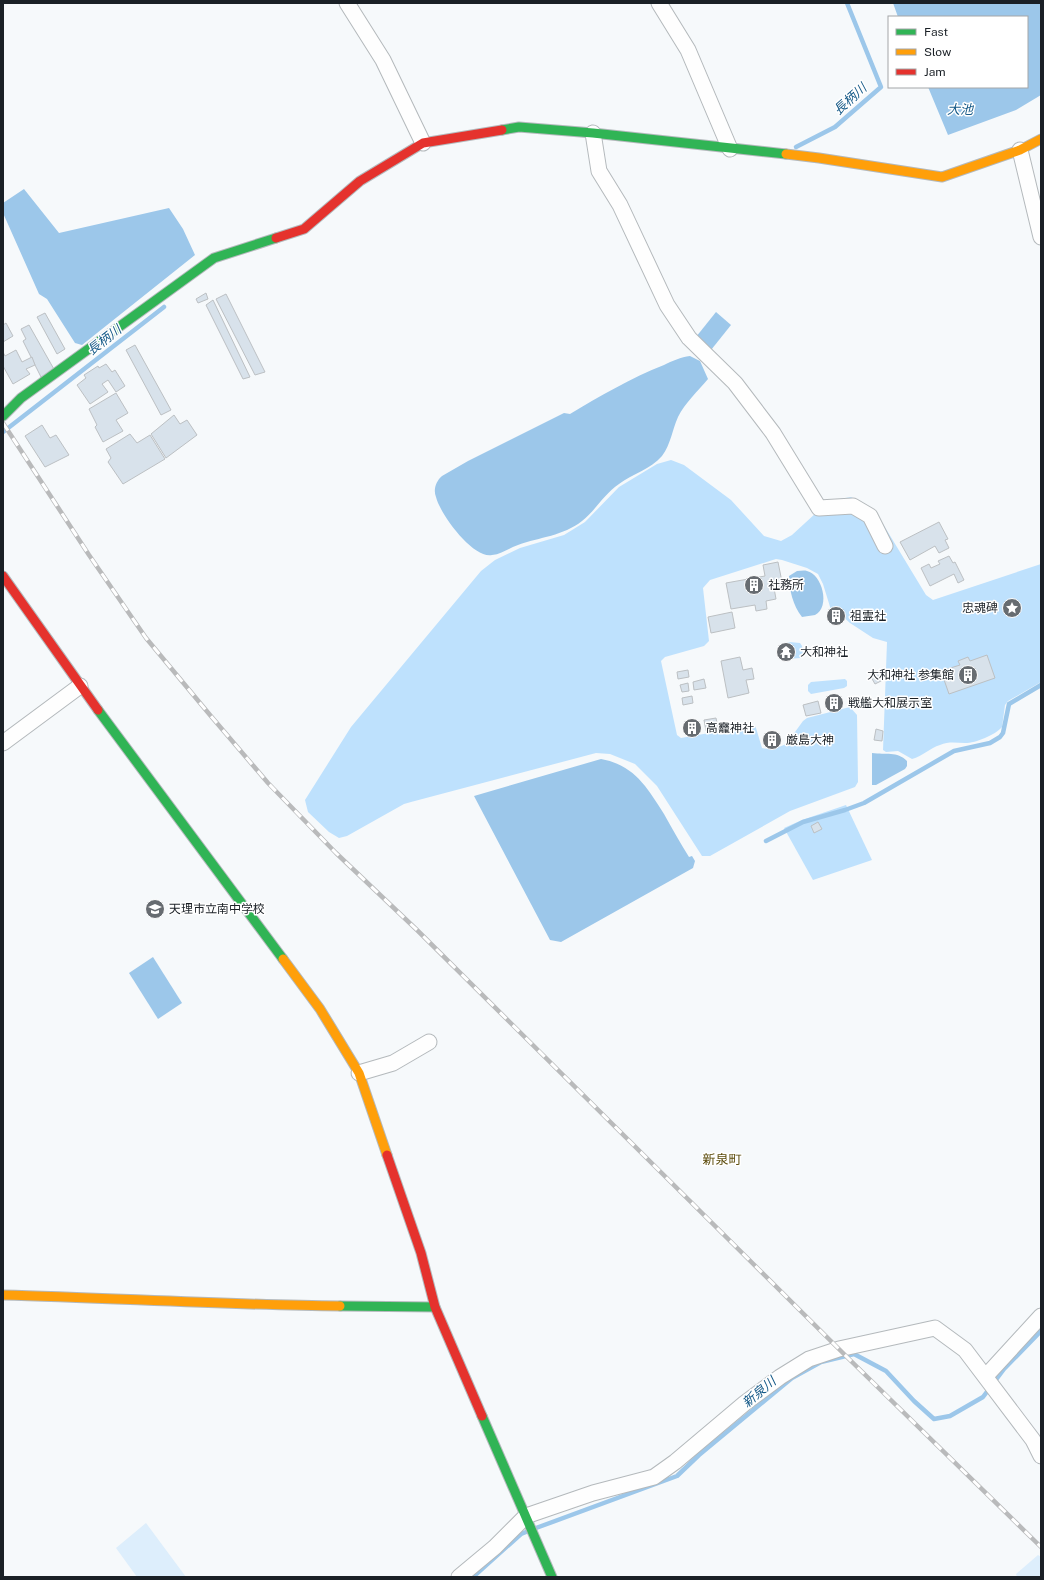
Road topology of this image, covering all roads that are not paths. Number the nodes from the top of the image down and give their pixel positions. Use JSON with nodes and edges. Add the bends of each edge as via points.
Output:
{"nodes":[{"id":1,"x":347,"y":3,"type":"edge"},
{"id":2,"x":659,"y":3,"type":"edge"},
{"id":3,"x":593,"y":133,"type":"junction"},
{"id":4,"x":1041,"y":139,"type":"edge"},
{"id":5,"x":423,"y":143,"type":"junction"},
{"id":6,"x":730,"y":149,"type":"junction"},
{"id":7,"x":1020,"y":150,"type":"junction"},
{"id":8,"x":1041,"y":237,"type":"edge"},
{"id":9,"x":3,"y":416,"type":"edge"},
{"id":10,"x":885,"y":546,"type":"dead end"},
{"id":11,"x":3,"y":576,"type":"edge"},
{"id":12,"x":80,"y":686,"type":"junction"},
{"id":13,"x":3,"y":743,"type":"edge"},
{"id":14,"x":429,"y":1042,"type":"dead end"},
{"id":15,"x":359,"y":1072,"type":"junction"},
{"id":16,"x":3,"y":1295,"type":"edge"},
{"id":17,"x":435,"y":1307,"type":"junction"},
{"id":18,"x":1041,"y":1316,"type":"edge"},
{"id":19,"x":986,"y":1376,"type":"junction"},
{"id":20,"x":1041,"y":1456,"type":"edge"},
{"id":21,"x":528,"y":1520,"type":"junction"},
{"id":22,"x":459,"y":1577,"type":"edge"},
{"id":23,"x":552,"y":1577,"type":"edge"}],
"edges":[{"from":1,"to":5,"type":"street","via":[[383,60]]},
{"from":2,"to":6,"type":"street","via":[[688,50]]},
{"from":3,"to":5,"type":"street","via":[[519,126]]},
{"from":3,"to":6,"type":"street"},
{"from":3,"to":10,"type":"street","via":[[599,171],[620,205],[666,305],[689,338],[735,383],[764,420],[819,508],[853,506],[870,516]]},
{"from":4,"to":7,"type":"street"},
{"from":5,"to":9,"type":"street","via":[[360,181],[304,229],[214,258],[21,398]]},
{"from":6,"to":7,"type":"street","via":[[819,158],[942,177]]},
{"from":7,"to":8,"type":"street"},
{"from":11,"to":12,"type":"street"},
{"from":12,"to":13,"type":"street"},
{"from":12,"to":15,"type":"street","via":[[320,1009]]},
{"from":14,"to":15,"type":"street","via":[[393,1063]]},
{"from":15,"to":17,"type":"street","via":[[421,1253]]},
{"from":16,"to":17,"type":"street","via":[[261,1306]]},
{"from":17,"to":21,"type":"street"},
{"from":18,"to":19,"type":"street"},
{"from":19,"to":20,"type":"street","via":[[1033,1440]]},
{"from":19,"to":21,"type":"street","via":[[965,1350],[935,1328],[809,1359],[745,1402],[654,1477],[593,1493]]},
{"from":21,"to":22,"type":"street"},
{"from":21,"to":23,"type":"street"}]}
